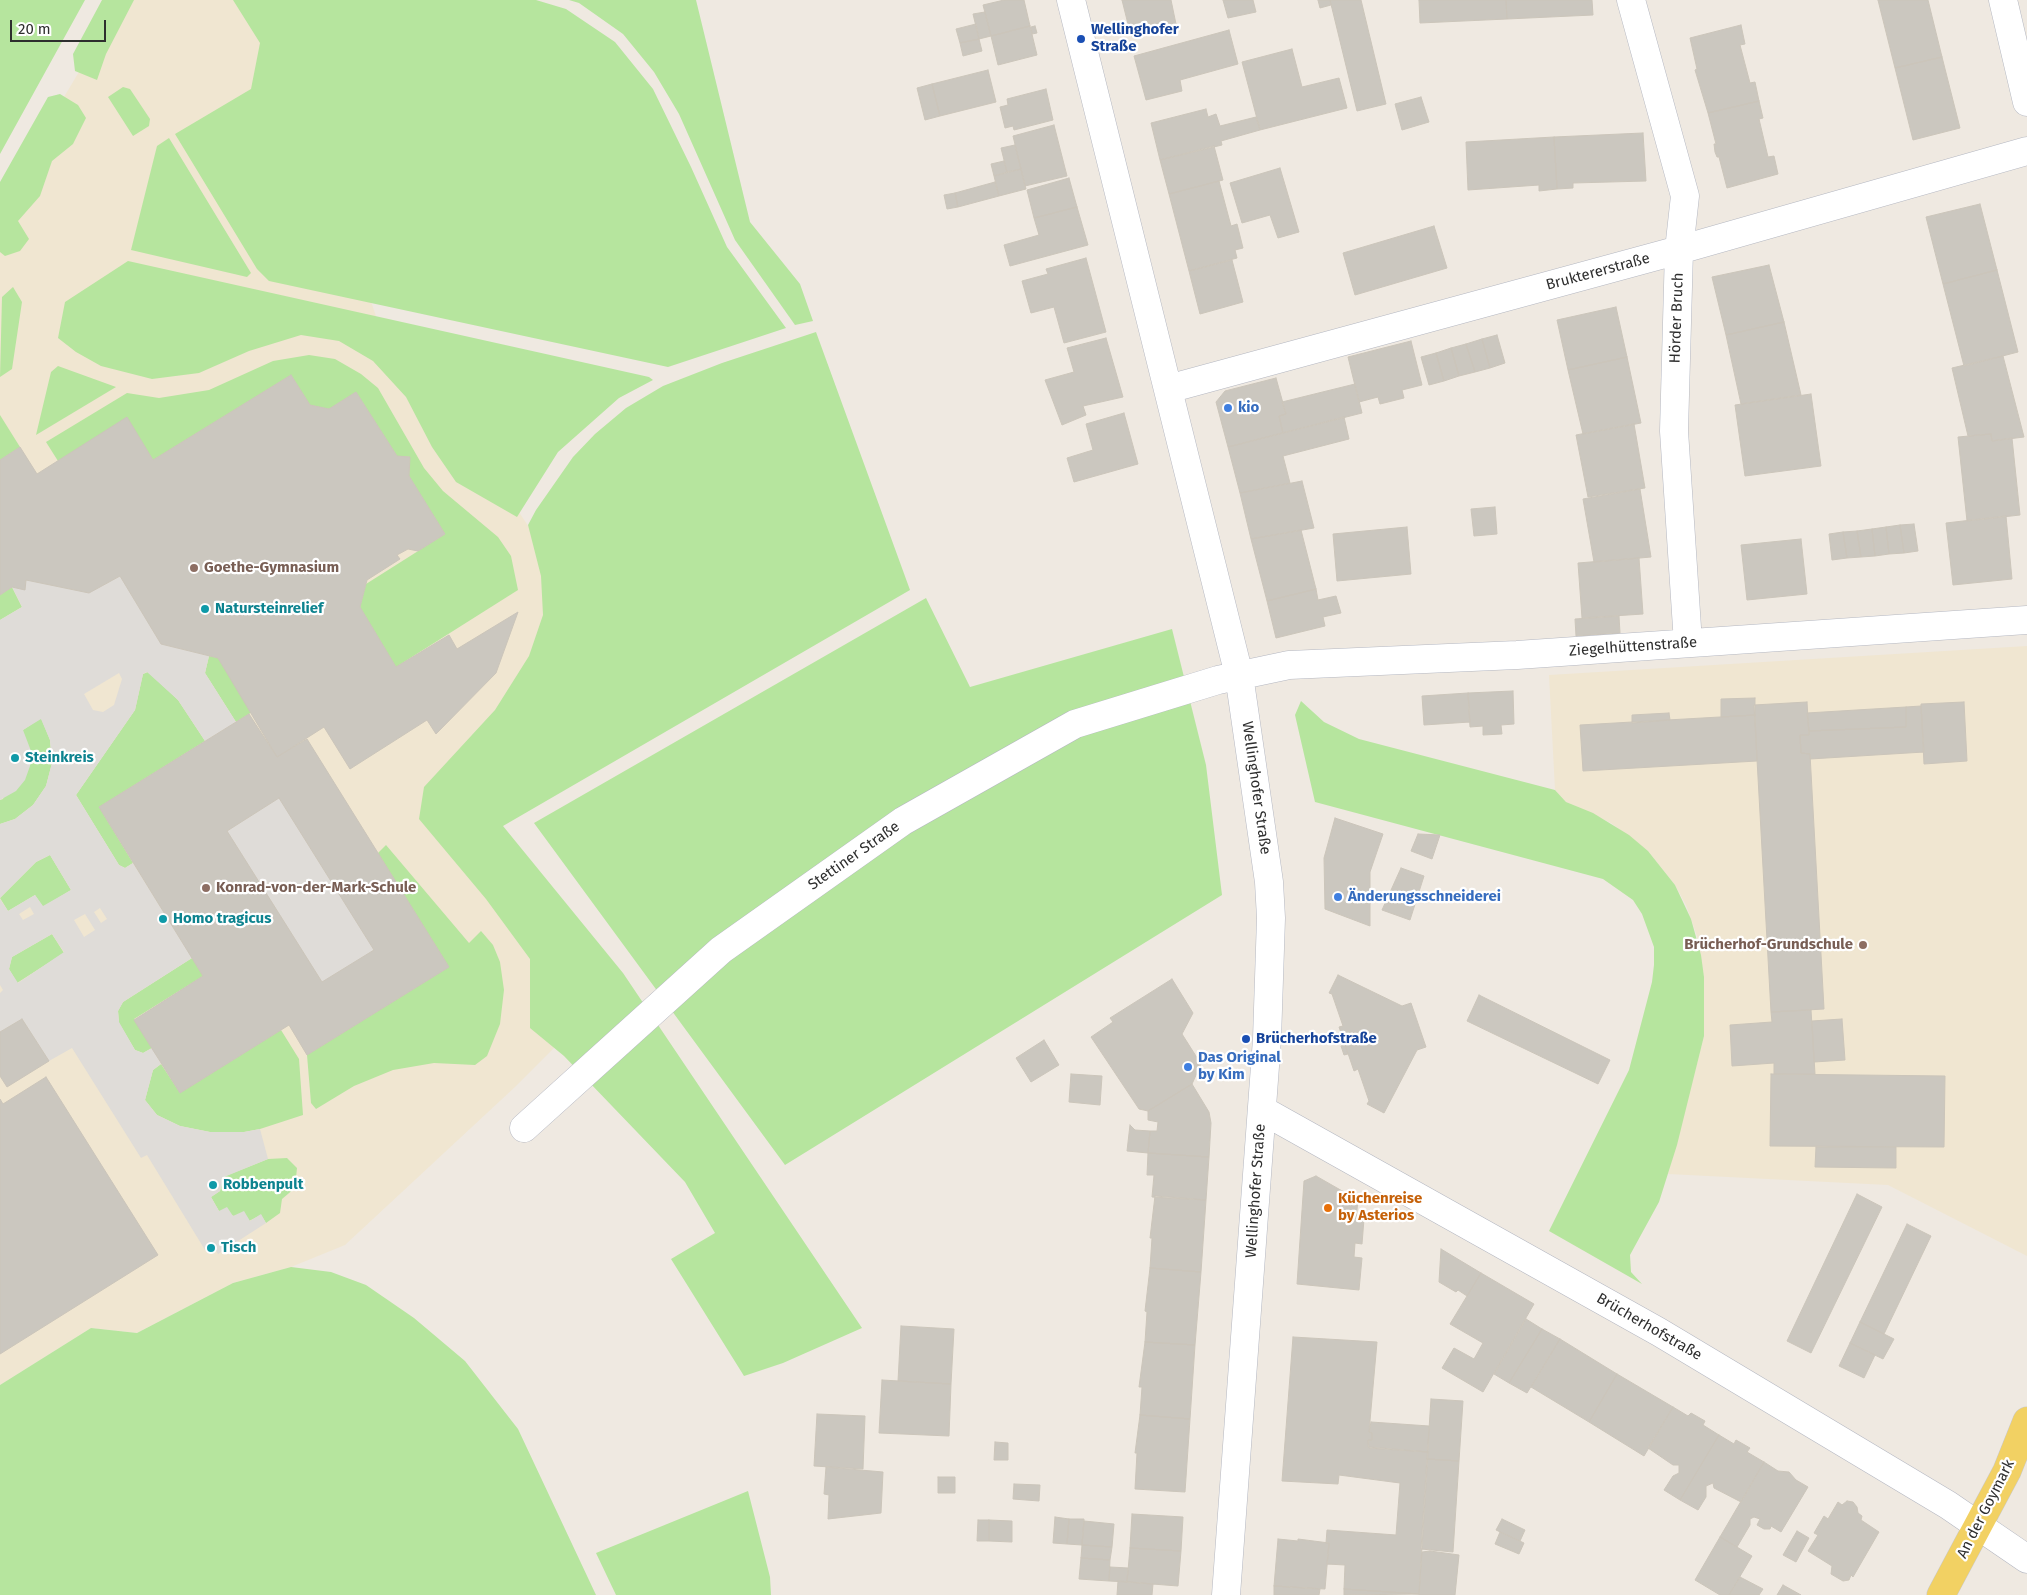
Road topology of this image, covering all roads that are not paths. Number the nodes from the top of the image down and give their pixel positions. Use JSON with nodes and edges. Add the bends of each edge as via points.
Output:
{"nodes":[{"id":1,"x":1071,"y":0,"type":"edge"},
{"id":2,"x":1631,"y":0,"type":"edge"},
{"id":3,"x":2003,"y":0,"type":"edge"},
{"id":4,"x":2027,"y":102,"type":"edge"},
{"id":5,"x":2027,"y":151,"type":"edge"},
{"id":6,"x":1679,"y":250,"type":"junction"},
{"id":7,"x":1168,"y":389,"type":"junction"},
{"id":8,"x":2027,"y":620,"type":"edge"},
{"id":9,"x":1688,"y":643,"type":"junction"},
{"id":10,"x":1239,"y":675,"type":"junction"},
{"id":11,"x":1262,"y":1110,"type":"junction"},
{"id":12,"x":524,"y":1128,"type":"dead end"},
{"id":13,"x":2027,"y":1421,"type":"edge"},
{"id":14,"x":1979,"y":1526,"type":"junction"},
{"id":15,"x":2027,"y":1558,"type":"edge"},
{"id":16,"x":1226,"y":1595,"type":"edge"},
{"id":17,"x":1941,"y":1595,"type":"edge"}],
"edges":[{"from":1,"to":7,"type":"street","name":"Wellinghofer Straße"},
{"from":2,"to":6,"type":"street","name":"Hörder Bruch","via":[[1685,196]]},
{"from":3,"to":4,"type":"street"},
{"from":5,"to":6,"type":"street","name":"Bruktererstraße"},
{"from":6,"to":7,"type":"street","name":"Bruktererstraße"},
{"from":6,"to":9,"type":"street","name":"Hörder Bruch","via":[[1674,431]]},
{"from":7,"to":10,"type":"street","name":"Wellinghofer Straße"},
{"from":8,"to":9,"type":"street","name":"Ziegelhüttenstraße"},
{"from":9,"to":10,"type":"street","name":"Ziegelhüttenstraße","via":[[1517,655],[1289,665]]},
{"from":10,"to":11,"type":"street","name":"Wellinghofer Straße","via":[[1269,882],[1271,918]]},
{"from":10,"to":12,"type":"street","name":"Stettiner Straße","via":[[1075,724],[903,821],[721,950]]},
{"from":11,"to":14,"type":"street","name":"Brücherhofstraße","via":[[1659,1332]]},
{"from":11,"to":16,"type":"street","name":"Wellinghofer Straße"},
{"from":13,"to":14,"type":"main road","name":"An der Goymark","via":[[2007,1471]]},
{"from":14,"to":15,"type":"street","name":"Brücherhofstraße"},
{"from":14,"to":17,"type":"main road","name":"An der Goymark"}]}
